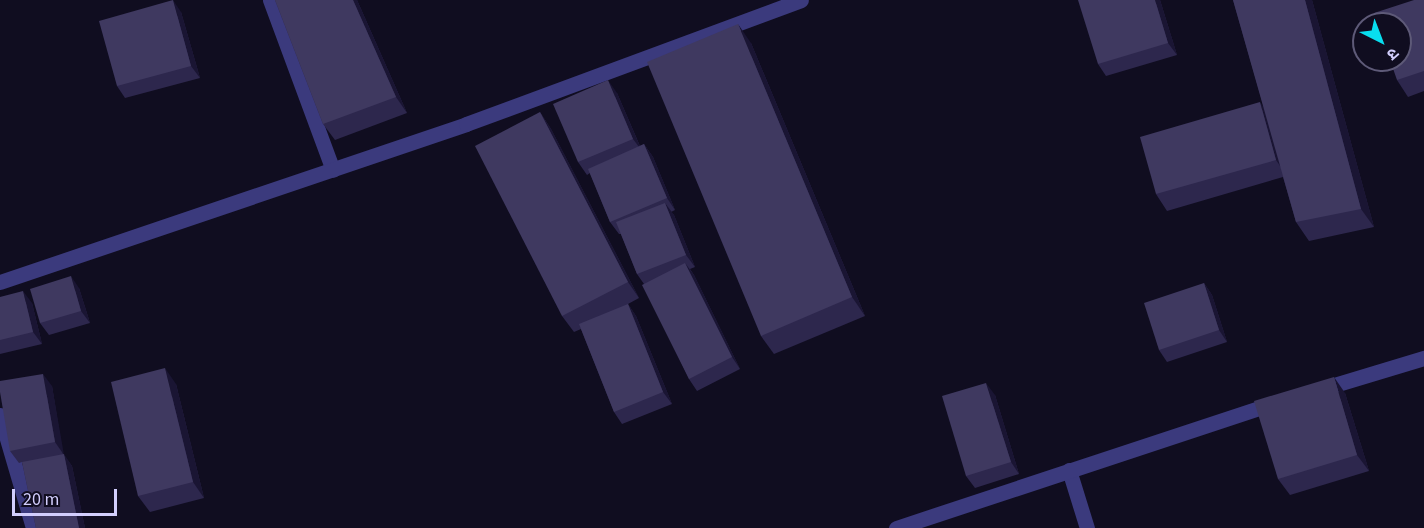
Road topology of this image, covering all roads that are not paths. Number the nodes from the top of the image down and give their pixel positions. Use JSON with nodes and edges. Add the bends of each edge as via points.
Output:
{"nodes":[{"id":1,"x":270,"y":0,"type":"edge"},
{"id":2,"x":801,"y":0,"type":"edge"},
{"id":3,"x":333,"y":170,"type":"junction"},
{"id":4,"x":0,"y":282,"type":"edge"},
{"id":5,"x":1424,"y":358,"type":"edge"},
{"id":6,"x":0,"y":415,"type":"edge"},
{"id":7,"x":1069,"y":470,"type":"junction"},
{"id":8,"x":33,"y":528,"type":"edge"},
{"id":9,"x":896,"y":528,"type":"edge"},
{"id":10,"x":1087,"y":528,"type":"edge"}],
"edges":[{"from":1,"to":3,"type":"street"},
{"from":2,"to":3,"type":"street"},
{"from":3,"to":4,"type":"street"},
{"from":5,"to":7,"type":"street"},
{"from":6,"to":8,"type":"street"},
{"from":7,"to":9,"type":"street"},
{"from":7,"to":10,"type":"street"}]}
